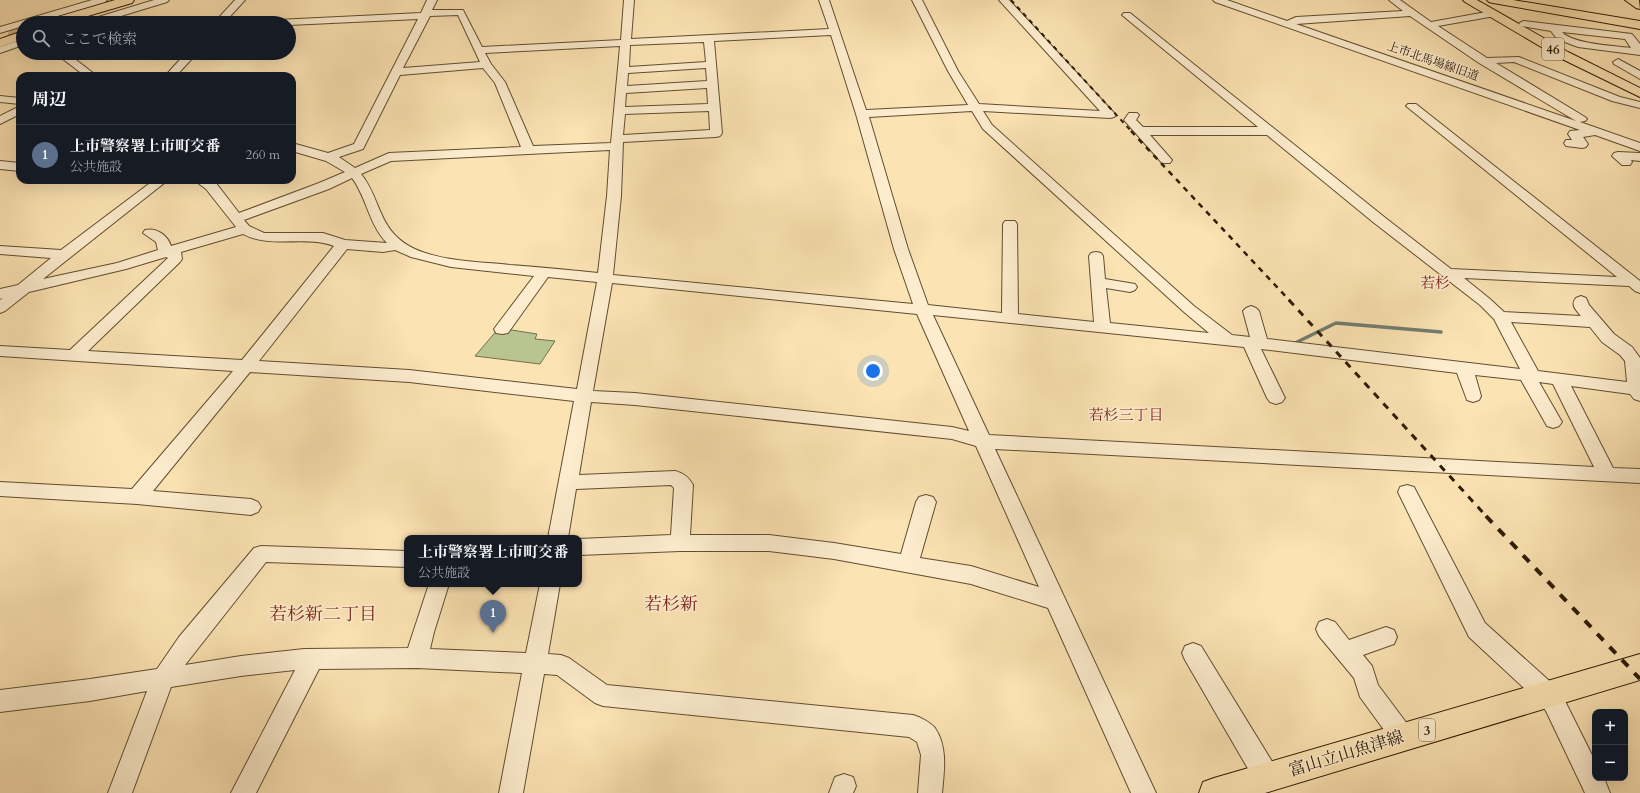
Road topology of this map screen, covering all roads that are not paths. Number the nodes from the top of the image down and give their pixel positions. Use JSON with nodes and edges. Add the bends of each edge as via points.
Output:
{"nodes":[{"id":1,"x":102,"y":0,"type":"edge"},
{"id":2,"x":128,"y":0,"type":"edge"},
{"id":3,"x":141,"y":0,"type":"edge"},
{"id":4,"x":164,"y":0,"type":"edge"},
{"id":5,"x":240,"y":0,"type":"edge"},
{"id":6,"x":432,"y":0,"type":"edge"},
{"id":7,"x":629,"y":0,"type":"edge"},
{"id":8,"x":824,"y":0,"type":"edge"},
{"id":9,"x":917,"y":0,"type":"edge"},
{"id":10,"x":1004,"y":0,"type":"edge"},
{"id":11,"x":1394,"y":0,"type":"edge"},
{"id":12,"x":1469,"y":0,"type":"edge"},
{"id":13,"x":1493,"y":0,"type":"edge"},
{"id":14,"x":1631,"y":0,"type":"edge"},
{"id":15,"x":1220,"y":1,"type":"edge"},
{"id":16,"x":1247,"y":1,"type":"edge"},
{"id":17,"x":56,"y":3,"type":"dead end"},
{"id":18,"x":1640,"y":6,"type":"edge"},
{"id":19,"x":1444,"y":12,"type":"dead end"},
{"id":20,"x":1411,"y":13,"type":"junction"},
{"id":21,"x":1492,"y":14,"type":"junction"},
{"id":22,"x":426,"y":15,"type":"junction"},
{"id":23,"x":1127,"y":15,"type":"dead end"},
{"id":24,"x":35,"y":16,"type":"edge"},
{"id":25,"x":47,"y":16,"type":"edge"},
{"id":26,"x":74,"y":16,"type":"edge"},
{"id":27,"x":87,"y":16,"type":"edge"},
{"id":28,"x":111,"y":16,"type":"edge"},
{"id":29,"x":225,"y":16,"type":"edge"},
{"id":30,"x":1463,"y":20,"type":"junction"},
{"id":31,"x":296,"y":22,"type":"edge"},
{"id":32,"x":1621,"y":22,"type":"junction"},
{"id":33,"x":1288,"y":24,"type":"junction"},
{"id":34,"x":1524,"y":24,"type":"dead end"},
{"id":35,"x":1429,"y":25,"type":"junction"},
{"id":36,"x":1640,"y":25,"type":"edge"},
{"id":37,"x":16,"y":26,"type":"tunnel mouth"},
{"id":38,"x":1554,"y":28,"type":"junction"},
{"id":39,"x":2,"y":31,"type":"edge"},
{"id":40,"x":16,"y":31,"type":"tunnel mouth"},
{"id":41,"x":835,"y":32,"type":"junction"},
{"id":42,"x":1628,"y":36,"type":"junction"},
{"id":43,"x":16,"y":38,"type":"tunnel mouth"},
{"id":44,"x":0,"y":43,"type":"edge"},
{"id":45,"x":709,"y":43,"type":"junction"},
{"id":46,"x":1638,"y":43,"type":"edge"},
{"id":47,"x":16,"y":44,"type":"tunnel mouth"},
{"id":48,"x":626,"y":47,"type":"junction"},
{"id":49,"x":0,"y":50,"type":"edge"},
{"id":50,"x":479,"y":50,"type":"junction"},
{"id":51,"x":69,"y":60,"type":"edge"},
{"id":52,"x":185,"y":60,"type":"edge"},
{"id":53,"x":1483,"y":61,"type":"junction"},
{"id":54,"x":1618,"y":62,"type":"dead end"},
{"id":55,"x":486,"y":65,"type":"junction"},
{"id":56,"x":710,"y":65,"type":"junction"},
{"id":57,"x":623,"y":70,"type":"junction"},
{"id":58,"x":84,"y":72,"type":"edge"},
{"id":59,"x":174,"y":72,"type":"edge"},
{"id":60,"x":396,"y":72,"type":"junction"},
{"id":61,"x":1640,"y":76,"type":"edge"},
{"id":62,"x":712,"y":84,"type":"junction"},
{"id":63,"x":622,"y":90,"type":"junction"},
{"id":64,"x":1640,"y":93,"type":"edge"},
{"id":65,"x":0,"y":99,"type":"edge"},
{"id":66,"x":16,"y":101,"type":"edge"},
{"id":67,"x":1640,"y":105,"type":"edge"},
{"id":68,"x":1412,"y":106,"type":"dead end"},
{"id":69,"x":714,"y":107,"type":"junction"},
{"id":70,"x":974,"y":107,"type":"junction"},
{"id":71,"x":16,"y":111,"type":"edge"},
{"id":72,"x":620,"y":112,"type":"junction"},
{"id":73,"x":862,"y":114,"type":"junction"},
{"id":74,"x":1133,"y":115,"type":"dead end"},
{"id":75,"x":0,"y":121,"type":"edge"},
{"id":76,"x":1140,"y":131,"type":"junction"},
{"id":77,"x":1268,"y":131,"type":"junction"},
{"id":78,"x":1609,"y":136,"type":"junction"},
{"id":79,"x":617,"y":142,"type":"junction"},
{"id":80,"x":1570,"y":142,"type":"dead end"},
{"id":81,"x":1640,"y":147,"type":"edge"},
{"id":82,"x":296,"y":148,"type":"edge"},
{"id":83,"x":528,"y":150,"type":"junction"},
{"id":84,"x":328,"y":156,"type":"junction"},
{"id":85,"x":1640,"y":156,"type":"edge"},
{"id":86,"x":1166,"y":160,"type":"dead end"},
{"id":87,"x":1626,"y":162,"type":"dead end"},
{"id":88,"x":0,"y":165,"type":"edge"},
{"id":89,"x":16,"y":167,"type":"edge"},
{"id":90,"x":352,"y":173,"type":"junction"},
{"id":91,"x":157,"y":184,"type":"edge"},
{"id":92,"x":207,"y":184,"type":"edge"},
{"id":93,"x":240,"y":224,"type":"junction"},
{"id":94,"x":1010,"y":224,"type":"dead end"},
{"id":95,"x":150,"y":233,"type":"dead end"},
{"id":96,"x":343,"y":244,"type":"junction"},
{"id":97,"x":397,"y":245,"type":"junction"},
{"id":98,"x":0,"y":250,"type":"edge"},
{"id":99,"x":170,"y":252,"type":"junction"},
{"id":100,"x":64,"y":255,"type":"junction"},
{"id":101,"x":1096,"y":256,"type":"dead end"},
{"id":102,"x":544,"y":273,"type":"junction"},
{"id":103,"x":1447,"y":273,"type":"junction"},
{"id":104,"x":605,"y":280,"type":"junction"},
{"id":105,"x":1098,"y":283,"type":"junction"},
{"id":106,"x":1636,"y":285,"type":"edge"},
{"id":107,"x":1130,"y":287,"type":"dead end"},
{"id":108,"x":22,"y":289,"type":"junction"},
{"id":109,"x":0,"y":294,"type":"edge"},
{"id":110,"x":1581,"y":301,"type":"dead end"},
{"id":111,"x":0,"y":308,"type":"edge"},
{"id":112,"x":922,"y":309,"type":"junction"},
{"id":113,"x":1251,"y":311,"type":"dead end"},
{"id":114,"x":1010,"y":317,"type":"junction"},
{"id":115,"x":1500,"y":317,"type":"junction"},
{"id":116,"x":1594,"y":322,"type":"junction"},
{"id":117,"x":1102,"y":326,"type":"junction"},
{"id":118,"x":502,"y":329,"type":"dead end"},
{"id":119,"x":1228,"y":339,"type":"junction"},
{"id":120,"x":1255,"y":342,"type":"junction"},
{"id":121,"x":0,"y":351,"type":"edge"},
{"id":122,"x":73,"y":356,"type":"junction"},
{"id":123,"x":246,"y":366,"type":"junction"},
{"id":124,"x":1464,"y":367,"type":"junction"},
{"id":125,"x":1529,"y":375,"type":"junction"},
{"id":126,"x":1559,"y":379,"type":"junction"},
{"id":127,"x":1639,"y":391,"type":"edge"},
{"id":128,"x":584,"y":396,"type":"junction"},
{"id":129,"x":1474,"y":396,"type":"dead end"},
{"id":130,"x":1276,"y":398,"type":"dead end"},
{"id":131,"x":1553,"y":422,"type":"dead end"},
{"id":132,"x":984,"y":442,"type":"junction"},
{"id":133,"x":1607,"y":474,"type":"junction"},
{"id":134,"x":1640,"y":476,"type":"edge"},
{"id":135,"x":569,"y":482,"type":"junction"},
{"id":136,"x":0,"y":489,"type":"edge"},
{"id":137,"x":1407,"y":492,"type":"dead end"},
{"id":138,"x":137,"y":497,"type":"junction"},
{"id":139,"x":926,"y":502,"type":"dead end"},
{"id":140,"x":251,"y":506,"type":"dead end"},
{"id":141,"x":559,"y":535,"type":"edge"},
{"id":142,"x":680,"y":543,"type":"junction"},
{"id":143,"x":582,"y":547,"type":"edge"},
{"id":144,"x":404,"y":559,"type":"edge"},
{"id":145,"x":908,"y":563,"type":"junction"},
{"id":146,"x":438,"y":587,"type":"edge"},
{"id":147,"x":549,"y":587,"type":"edge"},
{"id":148,"x":1056,"y":601,"type":"junction"},
{"id":149,"x":1327,"y":629,"type":"dead end"},
{"id":150,"x":1386,"y":637,"type":"dead end"},
{"id":151,"x":1345,"y":651,"type":"junction"},
{"id":152,"x":1193,"y":653,"type":"dead end"},
{"id":153,"x":417,"y":658,"type":"junction"},
{"id":154,"x":313,"y":659,"type":"junction"},
{"id":155,"x":536,"y":663,"type":"junction"},
{"id":156,"x":1640,"y":666,"type":"edge"},
{"id":157,"x":164,"y":677,"type":"junction"},
{"id":158,"x":1547,"y":694,"type":"junction"},
{"id":159,"x":0,"y":701,"type":"edge"},
{"id":160,"x":1403,"y":737,"type":"junction"},
{"id":161,"x":1267,"y":777,"type":"junction"},
{"id":162,"x":120,"y":793,"type":"edge"},
{"id":163,"x":243,"y":793,"type":"edge"},
{"id":164,"x":511,"y":793,"type":"edge"},
{"id":165,"x":930,"y":793,"type":"edge"},
{"id":166,"x":1144,"y":793,"type":"edge"},
{"id":167,"x":1214,"y":793,"type":"edge"},
{"id":168,"x":1598,"y":793,"type":"edge"}],
"edges":[{"from":1,"to":25,"type":"street"},
{"from":2,"to":26,"type":"highway"},
{"from":3,"to":27,"type":"highway"},
{"from":4,"to":28,"type":"street"},
{"from":5,"to":29,"type":"street"},
{"from":6,"to":22,"type":"street"},
{"from":7,"to":48,"type":"street"},
{"from":8,"to":41,"type":"street"},
{"from":9,"to":70,"type":"street"},
{"from":10,"to":70,"type":"street","via":[[1110,115]]},
{"from":11,"to":20,"type":"street"},
{"from":12,"to":21,"type":"main road","number":"46"},
{"from":13,"to":32,"type":"main road"},
{"from":14,"to":18,"type":"main road"},
{"from":15,"to":16,"type":"street"},
{"from":15,"to":33,"type":"street","name":"上市北馬場線旧道"},
{"from":17,"to":24,"type":"street"},
{"from":19,"to":30,"type":"street"},
{"from":20,"to":33,"type":"street","via":[[1302,19]]},
{"from":20,"to":35,"type":"street"},
{"from":21,"to":30,"type":"street"},
{"from":21,"to":64,"type":"main road","number":"46","via":[[1564,55]]},
{"from":22,"to":31,"type":"street"},
{"from":22,"to":50,"type":"street","via":[[460,12]]},
{"from":22,"to":60,"type":"street"},
{"from":23,"to":77,"type":"street"},
{"from":30,"to":35,"type":"street"},
{"from":32,"to":36,"type":"main road"},
{"from":32,"to":42,"type":"street"},
{"from":33,"to":78,"type":"street","name":"上市北馬場線旧道"},
{"from":34,"to":38,"type":"street"},
{"from":35,"to":53,"type":"street"},
{"from":37,"to":39,"type":"street"},
{"from":38,"to":42,"type":"street"},
{"from":38,"to":46,"type":"street","via":[[1561,37],[1582,45],[1639,52]]},
{"from":39,"to":40,"type":"highway"},
{"from":41,"to":45,"type":"street"},
{"from":41,"to":73,"type":"street"},
{"from":42,"to":46,"type":"street"},
{"from":43,"to":44,"type":"highway"},
{"from":45,"to":48,"type":"street"},
{"from":45,"to":56,"type":"street"},
{"from":47,"to":49,"type":"street"},
{"from":48,"to":50,"type":"street"},
{"from":48,"to":57,"type":"street"},
{"from":50,"to":55,"type":"street"},
{"from":51,"to":58,"type":"street"},
{"from":52,"to":59,"type":"street"},
{"from":53,"to":67,"type":"street","via":[[1515,59],[1624,106]]},
{"from":53,"to":78,"type":"street"},
{"from":54,"to":61,"type":"street"},
{"from":55,"to":60,"type":"street"},
{"from":55,"to":83,"type":"street","via":[[500,82]]},
{"from":56,"to":57,"type":"street"},
{"from":56,"to":62,"type":"street"},
{"from":57,"to":63,"type":"street"},
{"from":60,"to":84,"type":"street","via":[[359,146]]},
{"from":62,"to":63,"type":"street"},
{"from":62,"to":69,"type":"street"},
{"from":63,"to":72,"type":"street"},
{"from":65,"to":66,"type":"street"},
{"from":68,"to":106,"type":"street"},
{"from":69,"to":72,"type":"street"},
{"from":69,"to":79,"type":"street","via":[[716,134]]},
{"from":70,"to":73,"type":"street"},
{"from":70,"to":119,"type":"street","via":[[987,127],[1074,207],[1189,309]]},
{"from":71,"to":75,"type":"street"},
{"from":72,"to":79,"type":"street"},
{"from":73,"to":112,"type":"street","via":[[901,249]]},
{"from":74,"to":76,"type":"street","via":[[1130,120]]},
{"from":76,"to":77,"type":"street"},
{"from":76,"to":86,"type":"street"},
{"from":77,"to":103,"type":"street"},
{"from":78,"to":80,"type":"street","via":[[1574,134],[1582,144]]},
{"from":78,"to":81,"type":"street","name":"上市北馬場線旧道"},
{"from":78,"to":85,"type":"street"},
{"from":79,"to":83,"type":"street","via":[[552,150]]},
{"from":79,"to":104,"type":"street"},
{"from":82,"to":84,"type":"street"},
{"from":83,"to":90,"type":"street","via":[[389,157]]},
{"from":84,"to":90,"type":"street"},
{"from":85,"to":87,"type":"street","via":[[1618,156]]},
{"from":88,"to":89,"type":"street"},
{"from":90,"to":93,"type":"street"},
{"from":90,"to":97,"type":"street","via":[[361,182],[385,234]]},
{"from":91,"to":100,"type":"street"},
{"from":92,"to":93,"type":"street"},
{"from":93,"to":96,"type":"street","via":[[253,234],[264,237],[324,237]]},
{"from":93,"to":99,"type":"street"},
{"from":94,"to":114,"type":"street"},
{"from":95,"to":99,"type":"street","via":[[162,240]]},
{"from":96,"to":97,"type":"street","via":[[384,248]]},
{"from":96,"to":123,"type":"street"},
{"from":97,"to":102,"type":"street","via":[[410,252],[451,263]]},
{"from":98,"to":100,"type":"street"},
{"from":99,"to":108,"type":"street"},
{"from":99,"to":122,"type":"street","via":[[175,259]]},
{"from":100,"to":108,"type":"street"},
{"from":101,"to":105,"type":"street"},
{"from":102,"to":104,"type":"street"},
{"from":102,"to":118,"type":"street"},
{"from":103,"to":106,"type":"street"},
{"from":103,"to":115,"type":"street"},
{"from":104,"to":112,"type":"street"},
{"from":104,"to":128,"type":"street"},
{"from":105,"to":107,"type":"street"},
{"from":105,"to":117,"type":"street"},
{"from":108,"to":109,"type":"street"},
{"from":108,"to":111,"type":"street"},
{"from":110,"to":116,"type":"street","via":[[1581,306]]},
{"from":112,"to":114,"type":"street"},
{"from":112,"to":132,"type":"street"},
{"from":113,"to":120,"type":"street"},
{"from":114,"to":117,"type":"street"},
{"from":115,"to":116,"type":"street"},
{"from":115,"to":125,"type":"street"},
{"from":116,"to":127,"type":"street","via":[[1633,360]]},
{"from":117,"to":119,"type":"street"},
{"from":119,"to":120,"type":"street"},
{"from":120,"to":124,"type":"street"},
{"from":120,"to":130,"type":"street"},
{"from":121,"to":122,"type":"street"},
{"from":122,"to":123,"type":"street"},
{"from":123,"to":128,"type":"street","via":[[409,376]]},
{"from":123,"to":138,"type":"street"},
{"from":124,"to":125,"type":"street"},
{"from":124,"to":129,"type":"street"},
{"from":125,"to":126,"type":"street"},
{"from":125,"to":131,"type":"street"},
{"from":126,"to":127,"type":"street"},
{"from":126,"to":133,"type":"street"},
{"from":128,"to":132,"type":"street","via":[[635,399],[952,433]]},
{"from":128,"to":135,"type":"street"},
{"from":132,"to":133,"type":"street"},
{"from":132,"to":148,"type":"street"},
{"from":133,"to":134,"type":"street"},
{"from":135,"to":141,"type":"street"},
{"from":135,"to":142,"type":"street","via":[[675,478],[684,484]]},
{"from":136,"to":138,"type":"street"},
{"from":137,"to":158,"type":"street","via":[[1477,630]]},
{"from":138,"to":140,"type":"street"},
{"from":139,"to":145,"type":"street"},
{"from":142,"to":143,"type":"street"},
{"from":142,"to":145,"type":"street","via":[[769,543]]},
{"from":144,"to":157,"type":"street","via":[[261,554],[187,644]]},
{"from":145,"to":148,"type":"street","via":[[971,575]]},
{"from":146,"to":153,"type":"street"},
{"from":147,"to":155,"type":"street"},
{"from":148,"to":166,"type":"street"},
{"from":149,"to":151,"type":"street"},
{"from":150,"to":151,"type":"street"},
{"from":151,"to":160,"type":"street","via":[[1364,673],[1368,690]]},
{"from":152,"to":161,"type":"street"},
{"from":153,"to":154,"type":"street"},
{"from":153,"to":155,"type":"street"},
{"from":154,"to":157,"type":"street"},
{"from":154,"to":163,"type":"street"},
{"from":155,"to":164,"type":"street"},
{"from":155,"to":165,"type":"street","via":[[561,665],[603,695],[913,726],[926,735],[933,754]]},
{"from":156,"to":158,"type":"main road","name":"富山立山魚津線","number":"3"},
{"from":157,"to":159,"type":"street","via":[[90,690]]},
{"from":157,"to":162,"type":"street"},
{"from":158,"to":160,"type":"main road","name":"富山立山魚津線","number":"3"},
{"from":158,"to":168,"type":"street","via":[[1554,703]]},
{"from":160,"to":161,"type":"main road","name":"富山立山魚津線","number":"3"},
{"from":161,"to":167,"type":"main road","name":"富山立山魚津線","number":"3"}]}
